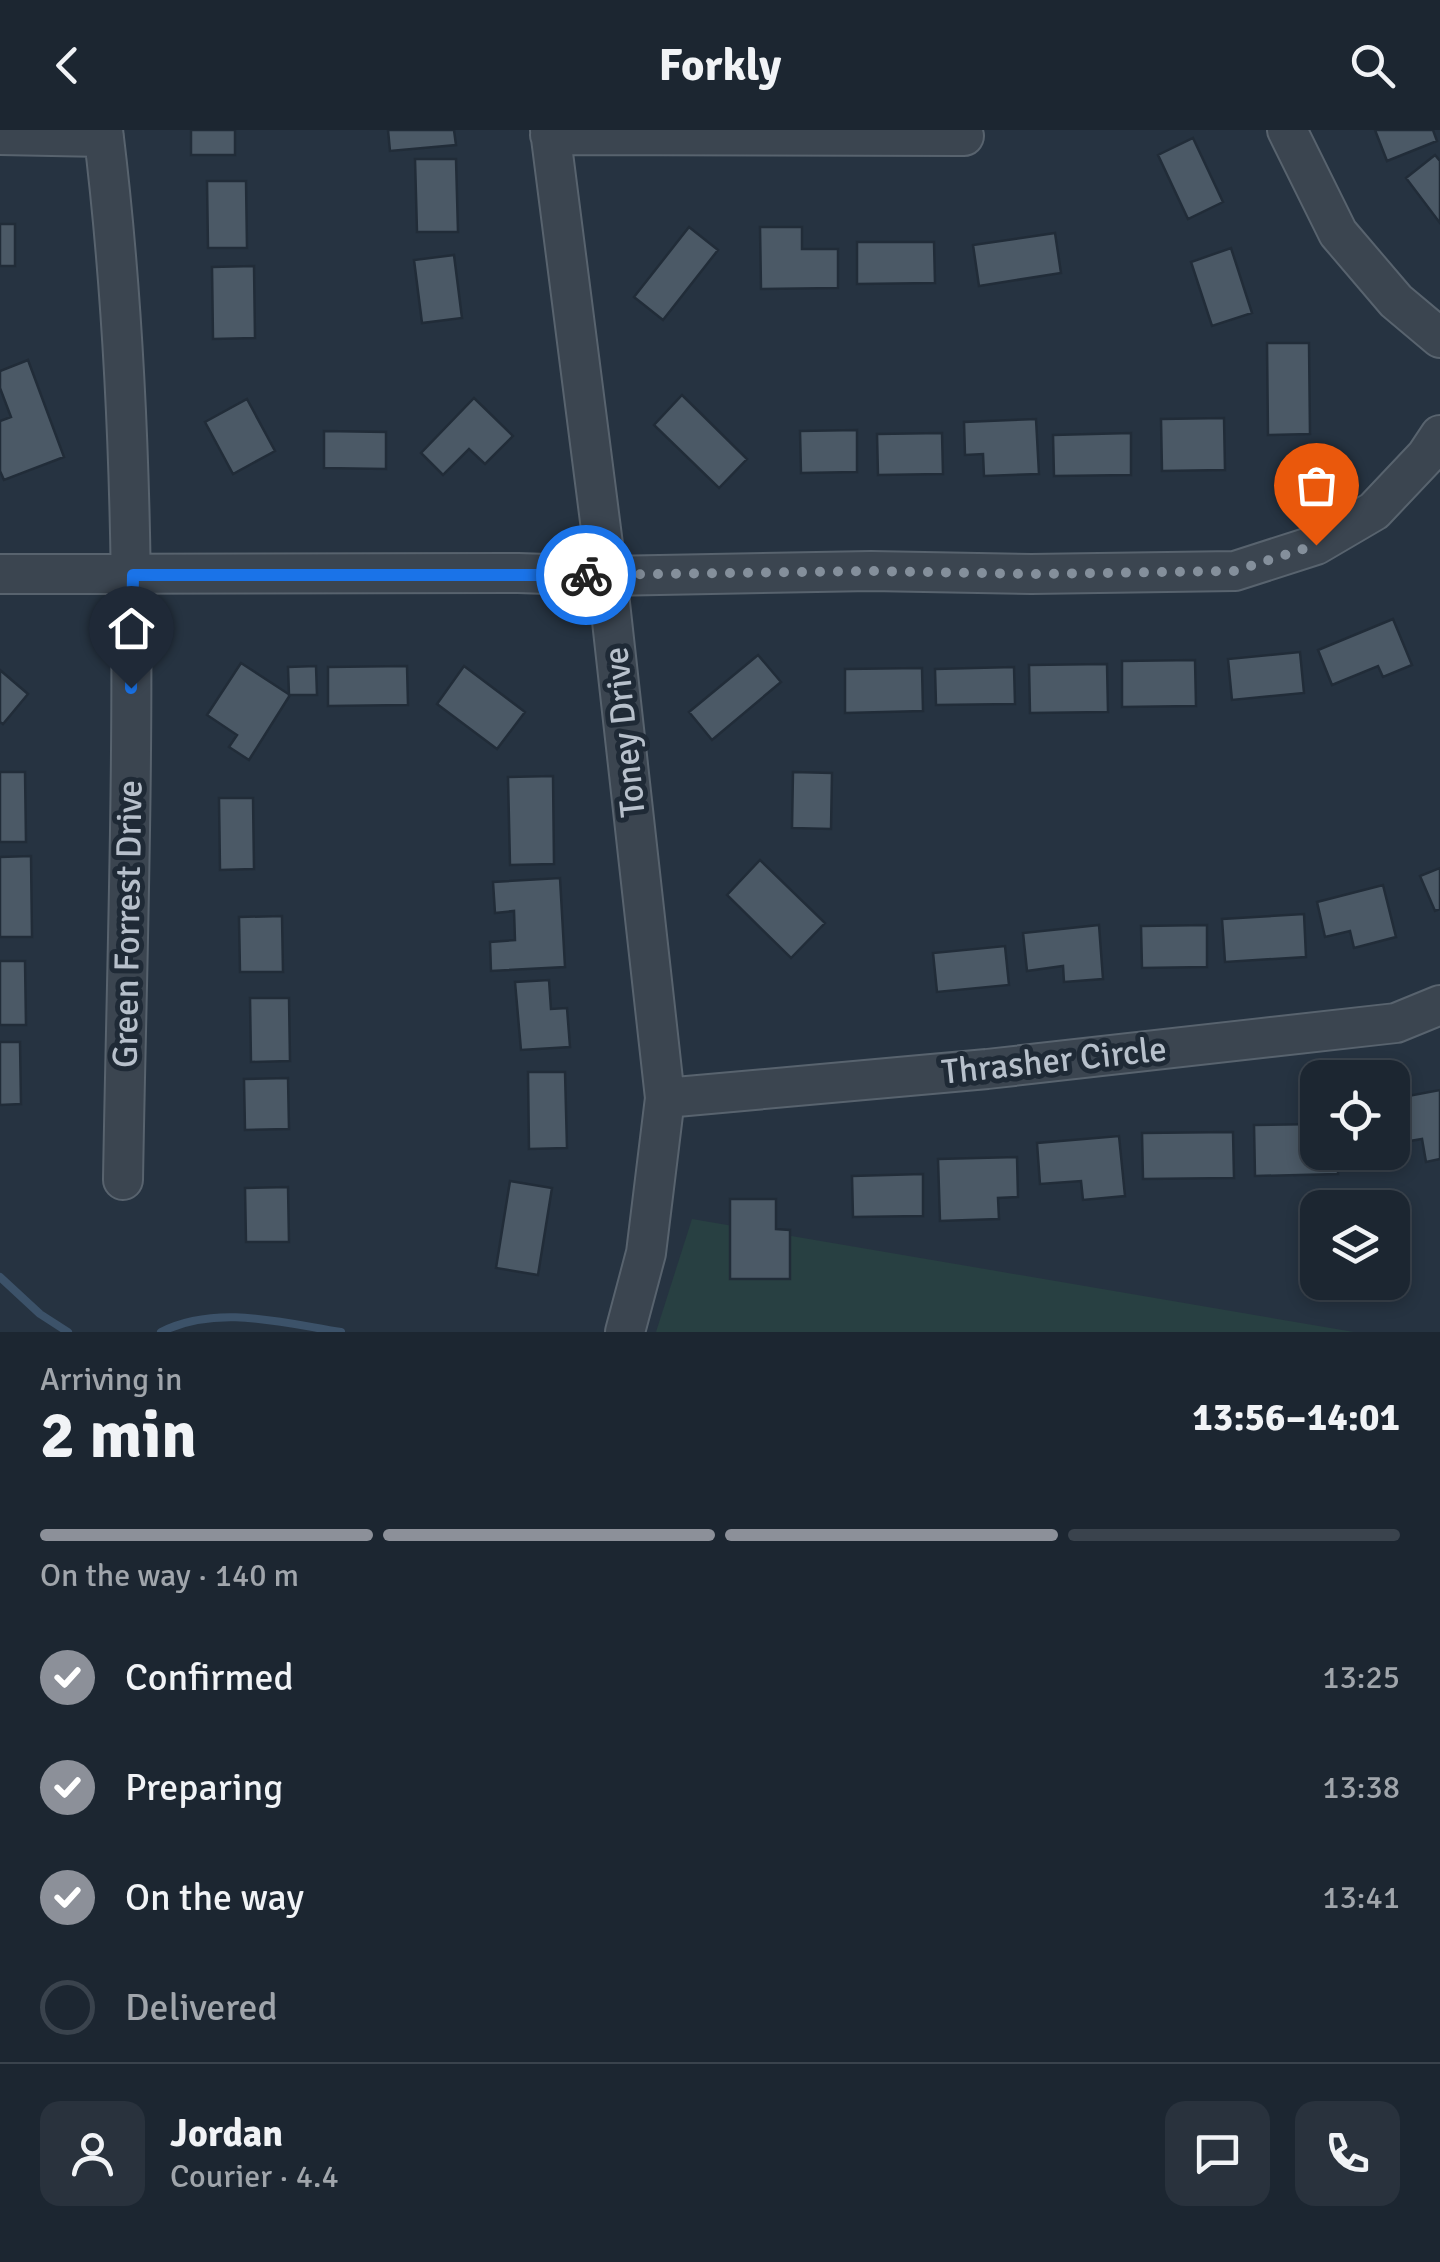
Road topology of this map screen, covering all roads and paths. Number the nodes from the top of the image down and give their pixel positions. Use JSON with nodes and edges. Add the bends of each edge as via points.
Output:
{"nodes":[{"id":1,"x":1286,"y":130,"type":"edge"},
{"id":2,"x":550,"y":132,"type":"edge"},
{"id":3,"x":104,"y":134,"type":"edge"},
{"id":4,"x":0,"y":135,"type":"edge"},
{"id":5,"x":964,"y":136,"type":"dead end"},
{"id":6,"x":1440,"y":338,"type":"edge"},
{"id":7,"x":1440,"y":436,"type":"edge"},
{"id":8,"x":0,"y":574,"type":"edge"},
{"id":9,"x":133,"y":575,"type":"junction"},
{"id":10,"x":607,"y":576,"type":"junction"},
{"id":11,"x":1440,"y":1004,"type":"edge"},
{"id":12,"x":665,"y":1098,"type":"junction"},
{"id":13,"x":123,"y":1180,"type":"dead end"},
{"id":14,"x":625,"y":1332,"type":"edge"}],
"edges":[{"from":1,"to":6,"type":"street","via":[[1338,233],[1396,300]]},
{"from":2,"to":5,"type":"street"},
{"from":2,"to":10,"type":"street","name":"Toney Drive"},
{"from":3,"to":4,"type":"street"},
{"from":3,"to":9,"type":"street","name":"Green Forrest Drive","via":[[118,262]]},
{"from":7,"to":10,"type":"street","via":[[1374,511],[1316,545],[1235,571]]},
{"from":8,"to":9,"type":"street"},
{"from":9,"to":10,"type":"street"},
{"from":9,"to":13,"type":"street","name":"Green Forrest Drive"},
{"from":10,"to":12,"type":"street","name":"Toney Drive"},
{"from":11,"to":12,"type":"street","name":"Thrasher Circle","via":[[1396,1023]]},
{"from":12,"to":14,"type":"street","name":"Toney Drive","via":[[646,1253]]}]}
